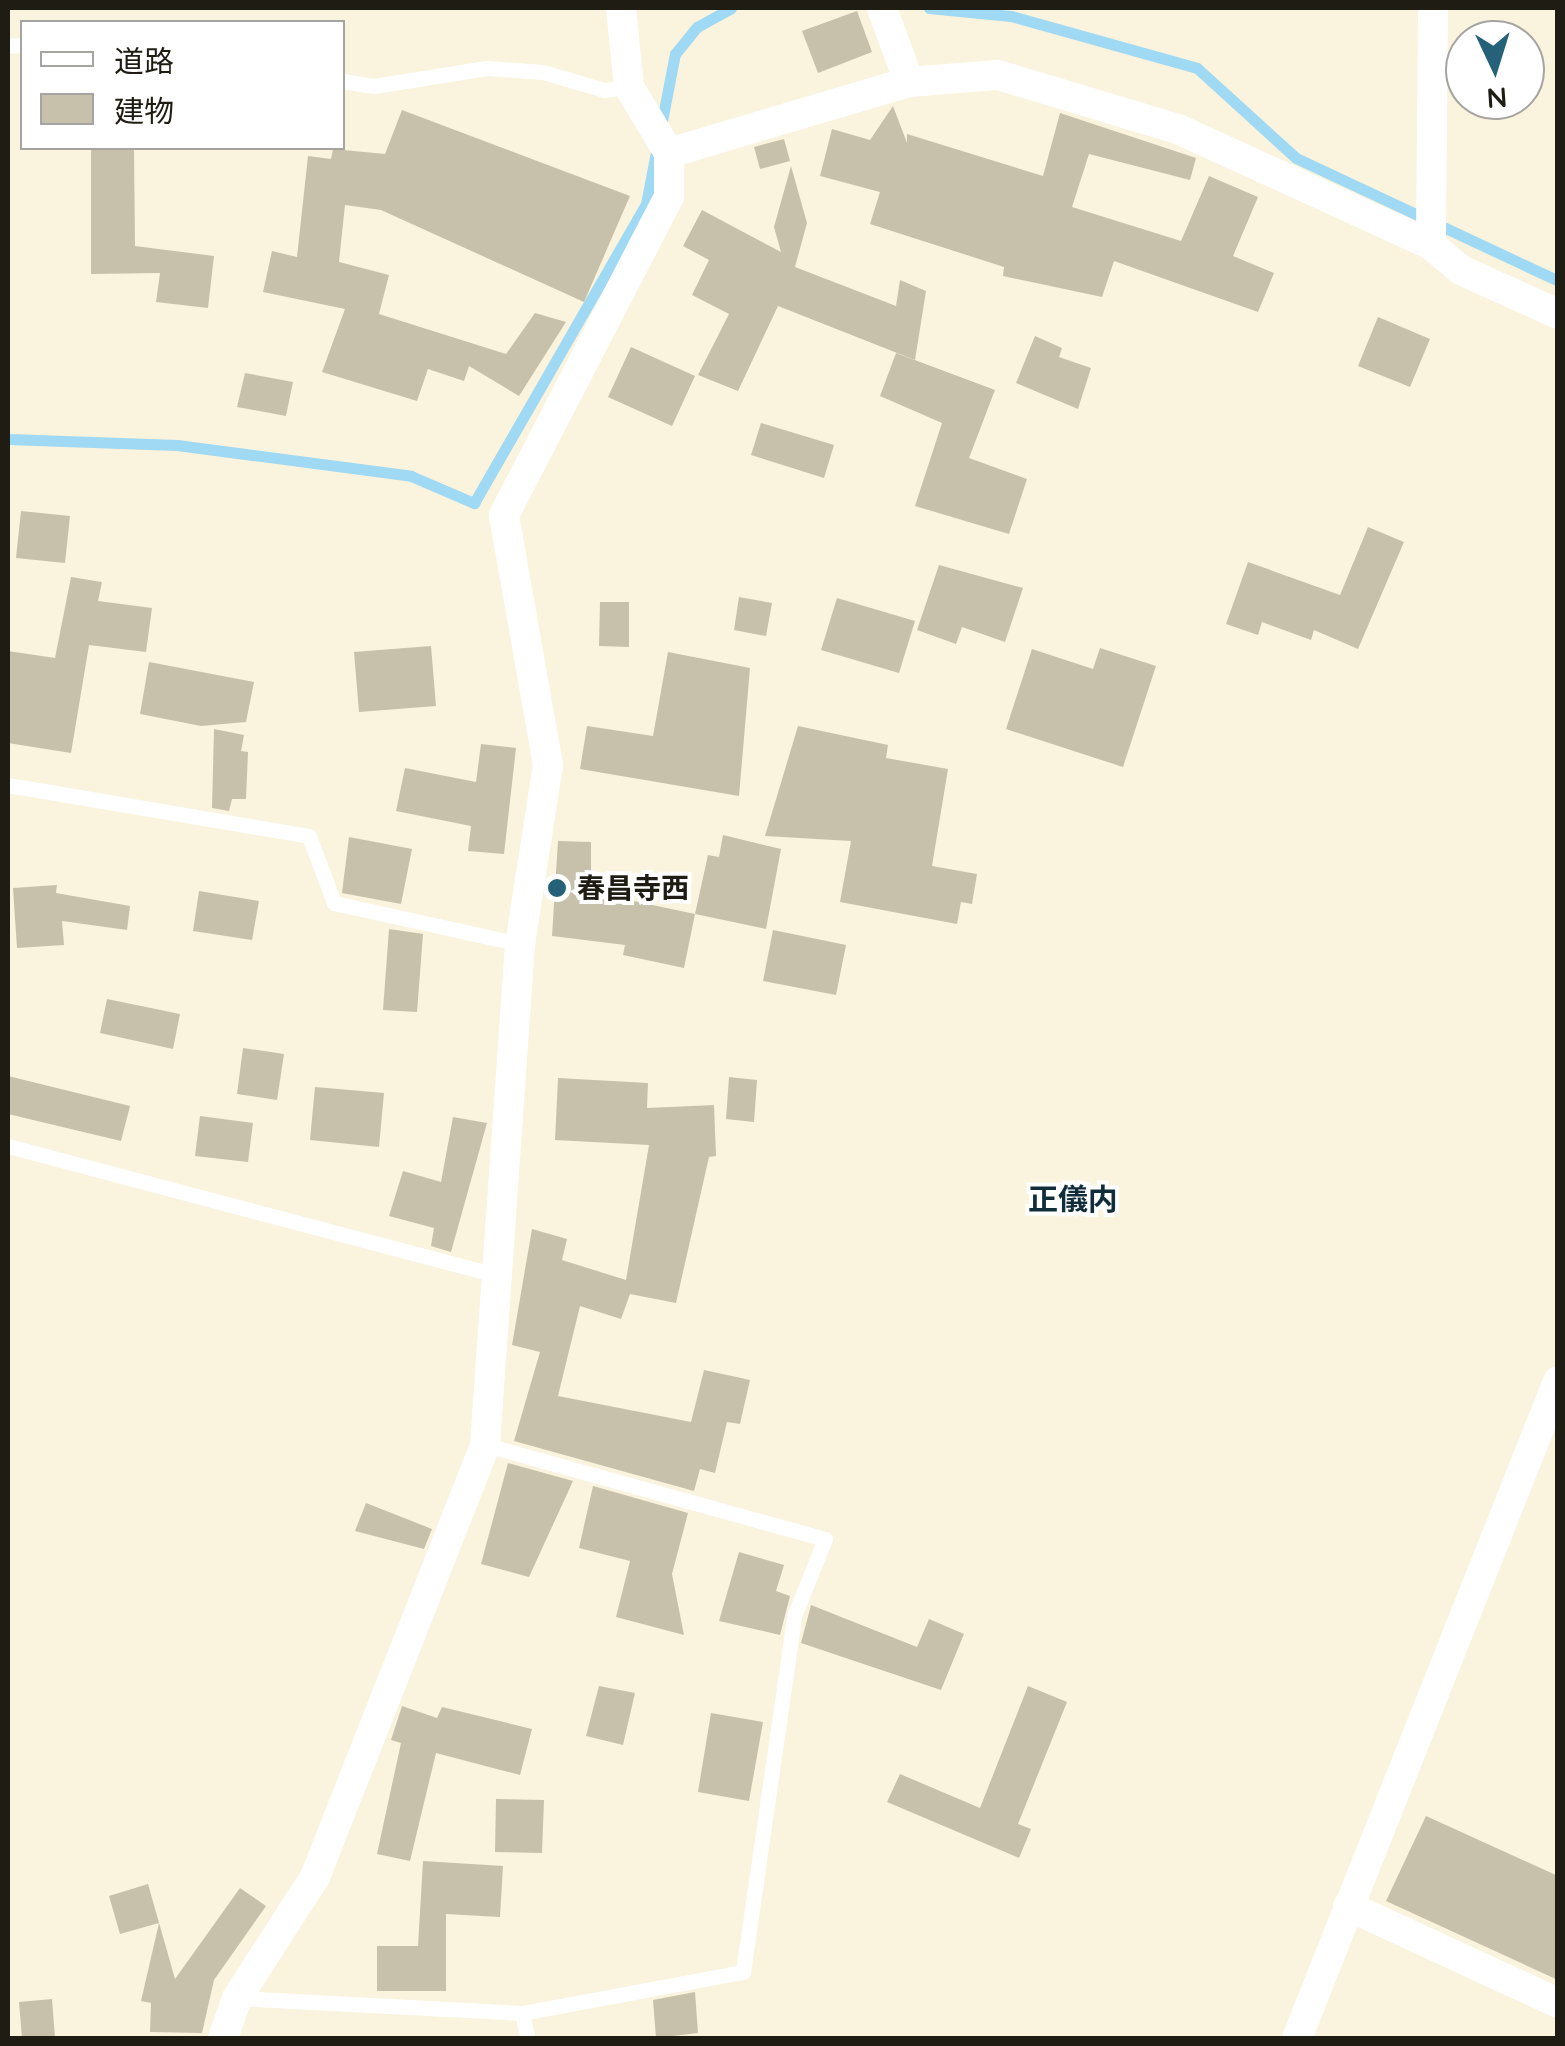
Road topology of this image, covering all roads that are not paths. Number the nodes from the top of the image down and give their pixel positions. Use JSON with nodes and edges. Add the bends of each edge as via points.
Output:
{"nodes":[{"id":1,"x":621,"y":8,"type":"edge"},
{"id":2,"x":882,"y":8,"type":"edge"},
{"id":3,"x":1433,"y":8,"type":"edge"},
{"id":4,"x":345,"y":81,"type":"edge"},
{"id":5,"x":910,"y":82,"type":"junction"},
{"id":6,"x":629,"y":87,"type":"junction"},
{"id":7,"x":670,"y":153,"type":"junction"},
{"id":8,"x":1431,"y":245,"type":"junction"},
{"id":9,"x":1558,"y":314,"type":"edge"},
{"id":10,"x":8,"y":785,"type":"edge"},
{"id":11,"x":520,"y":944,"type":"junction"},
{"id":12,"x":8,"y":1146,"type":"edge"},
{"id":13,"x":492,"y":1274,"type":"junction"},
{"id":14,"x":1558,"y":1381,"type":"edge"},
{"id":15,"x":485,"y":1445,"type":"junction"},
{"id":16,"x":1348,"y":1906,"type":"junction"},
{"id":17,"x":237,"y":1998,"type":"junction"},
{"id":18,"x":1558,"y":2003,"type":"edge"},
{"id":19,"x":522,"y":2013,"type":"junction"},
{"id":20,"x":223,"y":2038,"type":"edge"},
{"id":21,"x":528,"y":2038,"type":"edge"},
{"id":22,"x":1297,"y":2038,"type":"edge"}],
"edges":[{"from":1,"to":6,"type":"street"},
{"from":2,"to":5,"type":"street"},
{"from":3,"to":8,"type":"street"},
{"from":4,"to":6,"type":"lane","via":[[374,86],[487,68],[542,72],[604,90]]},
{"from":5,"to":7,"type":"street"},
{"from":5,"to":8,"type":"street","via":[[998,75],[1055,88],[1178,129]]},
{"from":6,"to":7,"type":"street"},
{"from":7,"to":11,"type":"street","via":[[668,196],[504,515],[548,766]]},
{"from":8,"to":9,"type":"street","via":[[1460,270]]},
{"from":10,"to":11,"type":"lane","via":[[309,836],[334,903]]},
{"from":11,"to":13,"type":"street","via":[[506,1180]]},
{"from":12,"to":13,"type":"lane"},
{"from":13,"to":15,"type":"street"},
{"from":14,"to":16,"type":"street"},
{"from":15,"to":17,"type":"street","via":[[316,1877]]},
{"from":15,"to":19,"type":"lane","via":[[824,1540],[794,1616],[744,1972]]},
{"from":16,"to":18,"type":"street"},
{"from":16,"to":22,"type":"street"},
{"from":17,"to":19,"type":"lane"},
{"from":17,"to":20,"type":"street"},
{"from":19,"to":21,"type":"lane"}]}
